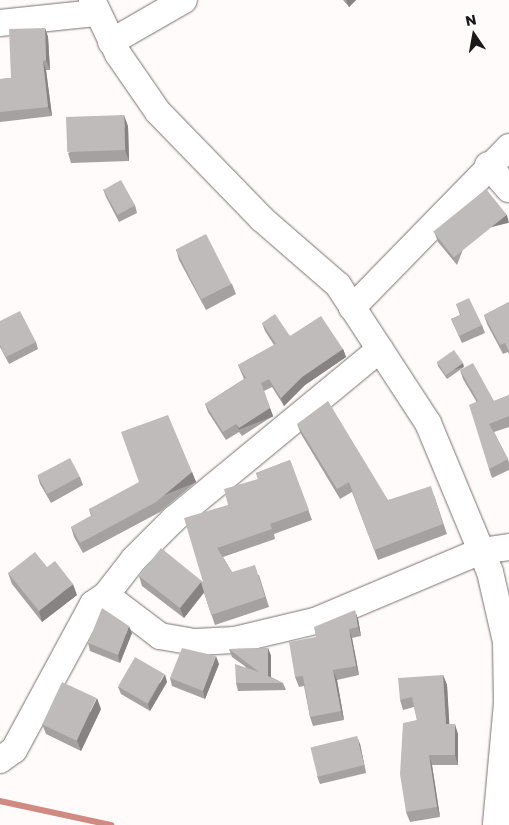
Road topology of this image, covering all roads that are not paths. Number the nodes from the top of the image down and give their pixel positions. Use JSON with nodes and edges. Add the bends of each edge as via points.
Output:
{"nodes":[{"id":1,"x":184,"y":0,"type":"edge"},
{"id":2,"x":94,"y":7,"type":"edge"},
{"id":3,"x":0,"y":23,"type":"edge"},
{"id":4,"x":112,"y":42,"type":"junction"},
{"id":5,"x":509,"y":147,"type":"edge"},
{"id":6,"x":488,"y":165,"type":"junction"},
{"id":7,"x":509,"y":189,"type":"edge"},
{"id":8,"x":352,"y":308,"type":"junction"},
{"id":9,"x":380,"y":349,"type":"junction"},
{"id":10,"x":509,"y":547,"type":"edge"},
{"id":11,"x":481,"y":552,"type":"junction"},
{"id":12,"x":106,"y":595,"type":"junction"},
{"id":13,"x":0,"y":760,"type":"edge"},
{"id":14,"x":496,"y":825,"type":"edge"}],
"edges":[{"from":1,"to":4,"type":"street"},
{"from":2,"to":3,"type":"street"},
{"from":2,"to":4,"type":"street"},
{"from":4,"to":8,"type":"street","via":[[158,112],[262,219],[338,285]]},
{"from":5,"to":6,"type":"street"},
{"from":6,"to":7,"type":"street"},
{"from":6,"to":8,"type":"street","via":[[397,266]]},
{"from":8,"to":9,"type":"street"},
{"from":9,"to":11,"type":"street","via":[[428,423]]},
{"from":9,"to":12,"type":"street","via":[[174,519]]},
{"from":10,"to":11,"type":"street"},
{"from":11,"to":12,"type":"street","via":[[360,605],[235,640],[194,642],[160,636]]},
{"from":11,"to":14,"type":"street","via":[[506,642],[507,702]]},
{"from":12,"to":13,"type":"street","via":[[93,604],[14,750]]}]}
